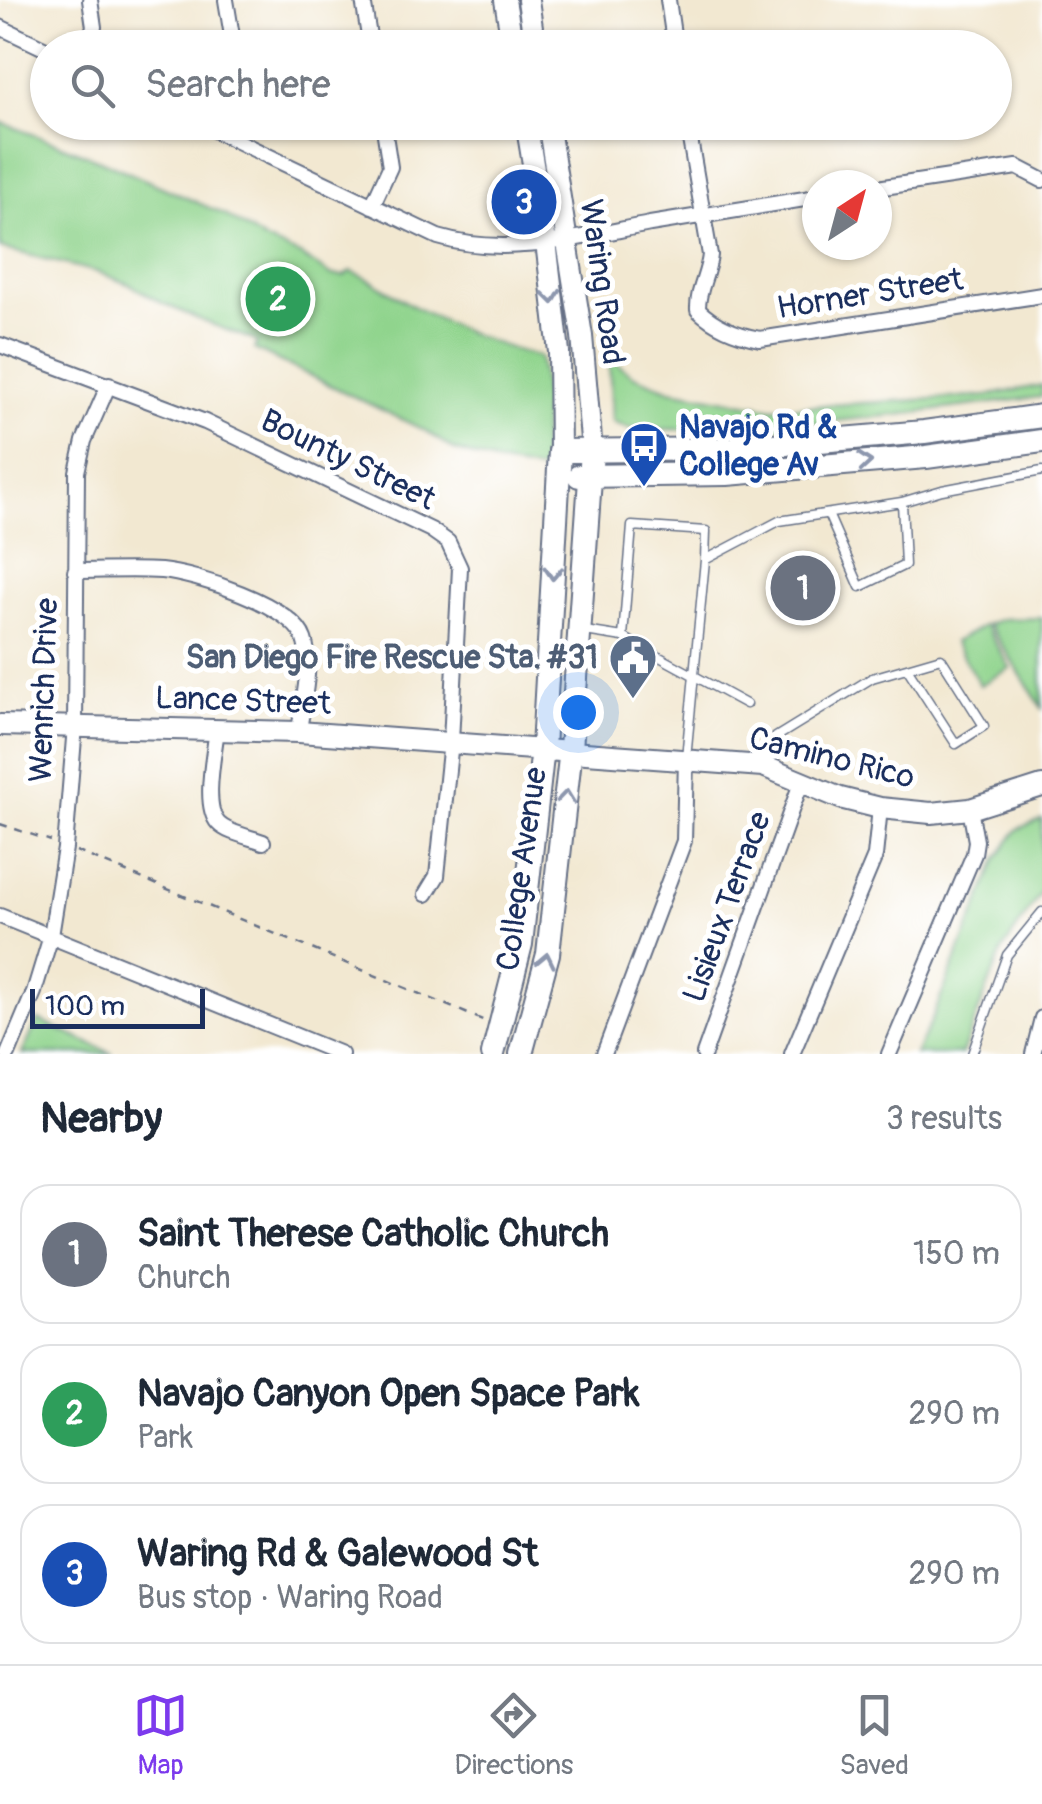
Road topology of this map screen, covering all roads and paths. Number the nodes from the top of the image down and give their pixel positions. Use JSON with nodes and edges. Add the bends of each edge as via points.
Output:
{"nodes":[{"id":1,"x":90,"y":0,"type":"edge"},
{"id":2,"x":226,"y":0,"type":"edge"},
{"id":3,"x":363,"y":0,"type":"edge"},
{"id":4,"x":505,"y":0,"type":"edge"},
{"id":5,"x":528,"y":0,"type":"edge"},
{"id":6,"x":668,"y":0,"type":"edge"},
{"id":7,"x":0,"y":27,"type":"edge"},
{"id":8,"x":93,"y":30,"type":"edge"},
{"id":9,"x":231,"y":30,"type":"edge"},
{"id":10,"x":368,"y":30,"type":"edge"},
{"id":11,"x":510,"y":30,"type":"edge"},
{"id":12,"x":532,"y":30,"type":"edge"},
{"id":13,"x":673,"y":30,"type":"edge"},
{"id":14,"x":30,"y":41,"type":"edge"},
{"id":15,"x":249,"y":140,"type":"edge"},
{"id":16,"x":386,"y":140,"type":"edge"},
{"id":17,"x":531,"y":140,"type":"edge"},
{"id":18,"x":549,"y":140,"type":"edge"},
{"id":19,"x":691,"y":140,"type":"edge"},
{"id":20,"x":1042,"y":180,"type":"edge"},
{"id":21,"x":892,"y":186,"type":"edge"},
{"id":22,"x":802,"y":200,"type":"edge"},
{"id":23,"x":372,"y":206,"type":"junction"},
{"id":24,"x":702,"y":215,"type":"junction"},
{"id":25,"x":556,"y":241,"type":"junction"},
{"id":26,"x":1042,"y":295,"type":"edge"},
{"id":27,"x":0,"y":345,"type":"edge"},
{"id":28,"x":109,"y":384,"type":"junction"},
{"id":29,"x":1042,"y":416,"type":"edge"},
{"id":30,"x":1042,"y":441,"type":"edge"},
{"id":31,"x":560,"y":451,"type":"junction"},
{"id":32,"x":592,"y":451,"type":"junction"},
{"id":33,"x":1042,"y":471,"type":"edge"},
{"id":34,"x":560,"y":476,"type":"junction"},
{"id":35,"x":592,"y":476,"type":"junction"},
{"id":36,"x":902,"y":502,"type":"junction"},
{"id":37,"x":828,"y":514,"type":"junction"},
{"id":38,"x":705,"y":560,"type":"junction"},
{"id":39,"x":75,"y":570,"type":"junction"},
{"id":40,"x":580,"y":630,"type":"junction"},
{"id":41,"x":624,"y":637,"type":"junction"},
{"id":42,"x":907,"y":668,"type":"junction"},
{"id":43,"x":694,"y":676,"type":"junction"},
{"id":44,"x":746,"y":704,"type":"dead end"},
{"id":45,"x":0,"y":725,"type":"edge"},
{"id":46,"x":75,"y":726,"type":"junction"},
{"id":47,"x":217,"y":728,"type":"junction"},
{"id":48,"x":300,"y":732,"type":"junction"},
{"id":49,"x":452,"y":742,"type":"junction"},
{"id":50,"x":543,"y":748,"type":"junction"},
{"id":51,"x":571,"y":749,"type":"junction"},
{"id":52,"x":686,"y":759,"type":"junction"},
{"id":53,"x":763,"y":766,"type":"junction"},
{"id":54,"x":802,"y":780,"type":"junction"},
{"id":55,"x":1042,"y":786,"type":"edge"},
{"id":56,"x":880,"y":808,"type":"junction"},
{"id":57,"x":970,"y":809,"type":"junction"},
{"id":58,"x":0,"y":824,"type":"edge"},
{"id":59,"x":262,"y":842,"type":"dead end"},
{"id":60,"x":65,"y":846,"type":"junction"},
{"id":61,"x":426,"y":894,"type":"dead end"},
{"id":62,"x":1042,"y":912,"type":"edge"},
{"id":63,"x":0,"y":916,"type":"edge"},
{"id":64,"x":50,"y":936,"type":"junction"},
{"id":65,"x":1042,"y":1018,"type":"edge"},
{"id":66,"x":500,"y":1027,"type":"junction"},
{"id":67,"x":331,"y":1052,"type":"edge"},
{"id":68,"x":8,"y":1054,"type":"edge"},
{"id":69,"x":493,"y":1054,"type":"edge"},
{"id":70,"x":521,"y":1054,"type":"edge"},
{"id":71,"x":604,"y":1054,"type":"edge"},
{"id":72,"x":704,"y":1054,"type":"edge"},
{"id":73,"x":792,"y":1054,"type":"edge"},
{"id":74,"x":888,"y":1054,"type":"edge"},
{"id":75,"x":972,"y":1054,"type":"edge"},
{"id":76,"x":1033,"y":1054,"type":"edge"}],
"edges":[{"from":1,"to":8,"type":"street"},
{"from":2,"to":9,"type":"street"},
{"from":3,"to":10,"type":"street"},
{"from":4,"to":11,"type":"street"},
{"from":5,"to":12,"type":"street"},
{"from":6,"to":13,"type":"street"},
{"from":7,"to":14,"type":"street"},
{"from":15,"to":23,"type":"street"},
{"from":16,"to":23,"type":"street","via":[[390,166]]},
{"from":17,"to":25,"type":"street","name":"Waring Road"},
{"from":18,"to":25,"type":"street","name":"Waring Road"},
{"from":19,"to":24,"type":"street"},
{"from":20,"to":21,"type":"street","via":[[1017,167]]},
{"from":22,"to":24,"type":"street"},
{"from":23,"to":25,"type":"street","via":[[469,247]]},
{"from":24,"to":25,"type":"street"},
{"from":24,"to":26,"type":"street","name":"Horner Street","via":[[710,256],[698,310],[760,340]]},
{"from":25,"to":31,"type":"street","name":"Waring Road","one_way":true},
{"from":25,"to":32,"type":"street","name":"Waring Road","via":[[582,336]]},
{"from":27,"to":28,"type":"street","name":"Bounty Street"},
{"from":28,"to":39,"type":"street","name":"Wenrich Drive","via":[[77,472]]},
{"from":28,"to":49,"type":"street","name":"Bounty Street","via":[[205,422],[448,542],[460,568]]},
{"from":29,"to":32,"type":"main road","via":[[749,447]]},
{"from":35,"to":30,"type":"main road","one_way":true,"via":[[747,472]]},
{"from":31,"to":32,"type":"main road"},
{"from":31,"to":34,"type":"main road","name":"College Avenue"},
{"from":32,"to":35,"type":"main road","name":"College Avenue"},
{"from":33,"to":36,"type":"lane"},
{"from":34,"to":35,"type":"main road"},
{"from":34,"to":50,"type":"main road","name":"College Avenue","one_way":true},
{"from":35,"to":40,"type":"main road","name":"College Avenue"},
{"from":36,"to":37,"type":"lane"},
{"from":36,"to":37,"type":"lane","via":[[905,564],[860,587]]},
{"from":37,"to":38,"type":"lane","via":[[779,521]]},
{"from":38,"to":41,"type":"lane","via":[[706,531],[632,526]]},
{"from":38,"to":43,"type":"lane"},
{"from":39,"to":46,"type":"street","name":"Wenrich Drive"},
{"from":39,"to":48,"type":"street","via":[[164,571],[232,590],[294,622],[307,654]]},
{"from":40,"to":41,"type":"lane"},
{"from":40,"to":51,"type":"main road","name":"College Avenue"},
{"from":41,"to":43,"type":"lane"},
{"from":42,"to":42,"type":"lane","via":[[940,658],[984,726],[956,744]]},
{"from":42,"to":53,"type":"lane","via":[[872,678],[776,737]]},
{"from":43,"to":44,"type":"lane"},
{"from":43,"to":52,"type":"lane"},
{"from":45,"to":46,"type":"street","name":"Lance Street"},
{"from":46,"to":47,"type":"street","name":"Lance Street"},
{"from":46,"to":60,"type":"street","name":"Wenrich Drive"},
{"from":47,"to":48,"type":"street","name":"Lance Street"},
{"from":47,"to":59,"type":"street","via":[[210,806],[225,828]]},
{"from":48,"to":49,"type":"street","name":"Lance Street"},
{"from":49,"to":50,"type":"street","name":"Lance Street"},
{"from":49,"to":61,"type":"street","name":"Bounty Street","via":[[437,876]]},
{"from":50,"to":51,"type":"street","name":"Camino Rico"},
{"from":50,"to":66,"type":"main road","name":"College Avenue","via":[[521,944]]},
{"from":51,"to":52,"type":"street","name":"Camino Rico"},
{"from":70,"to":51,"type":"main road","name":"College Avenue","one_way":true,"via":[[548,954]]},
{"from":52,"to":53,"type":"street","name":"Camino Rico"},
{"from":52,"to":71,"type":"street","via":[[684,841]]},
{"from":53,"to":54,"type":"street","name":"Camino Rico"},
{"from":54,"to":56,"type":"street","name":"Camino Rico"},
{"from":54,"to":72,"type":"street","name":"Lisieux Terrace"},
{"from":55,"to":57,"type":"street","name":"Camino Rico"},
{"from":56,"to":57,"type":"street","name":"Camino Rico"},
{"from":56,"to":73,"type":"street","via":[[875,856]]},
{"from":57,"to":74,"type":"street","via":[[974,854]]},
{"from":58,"to":60,"type":"path"},
{"from":60,"to":64,"type":"street","name":"Wenrich Drive"},
{"from":60,"to":66,"type":"path"},
{"from":62,"to":75,"type":"lane","via":[[1007,955]]},
{"from":63,"to":64,"type":"street"},
{"from":64,"to":67,"type":"street"},
{"from":64,"to":68,"type":"street","name":"Wenrich Drive"},
{"from":65,"to":76,"type":"street"},
{"from":66,"to":69,"type":"main road","name":"College Avenue"}]}
